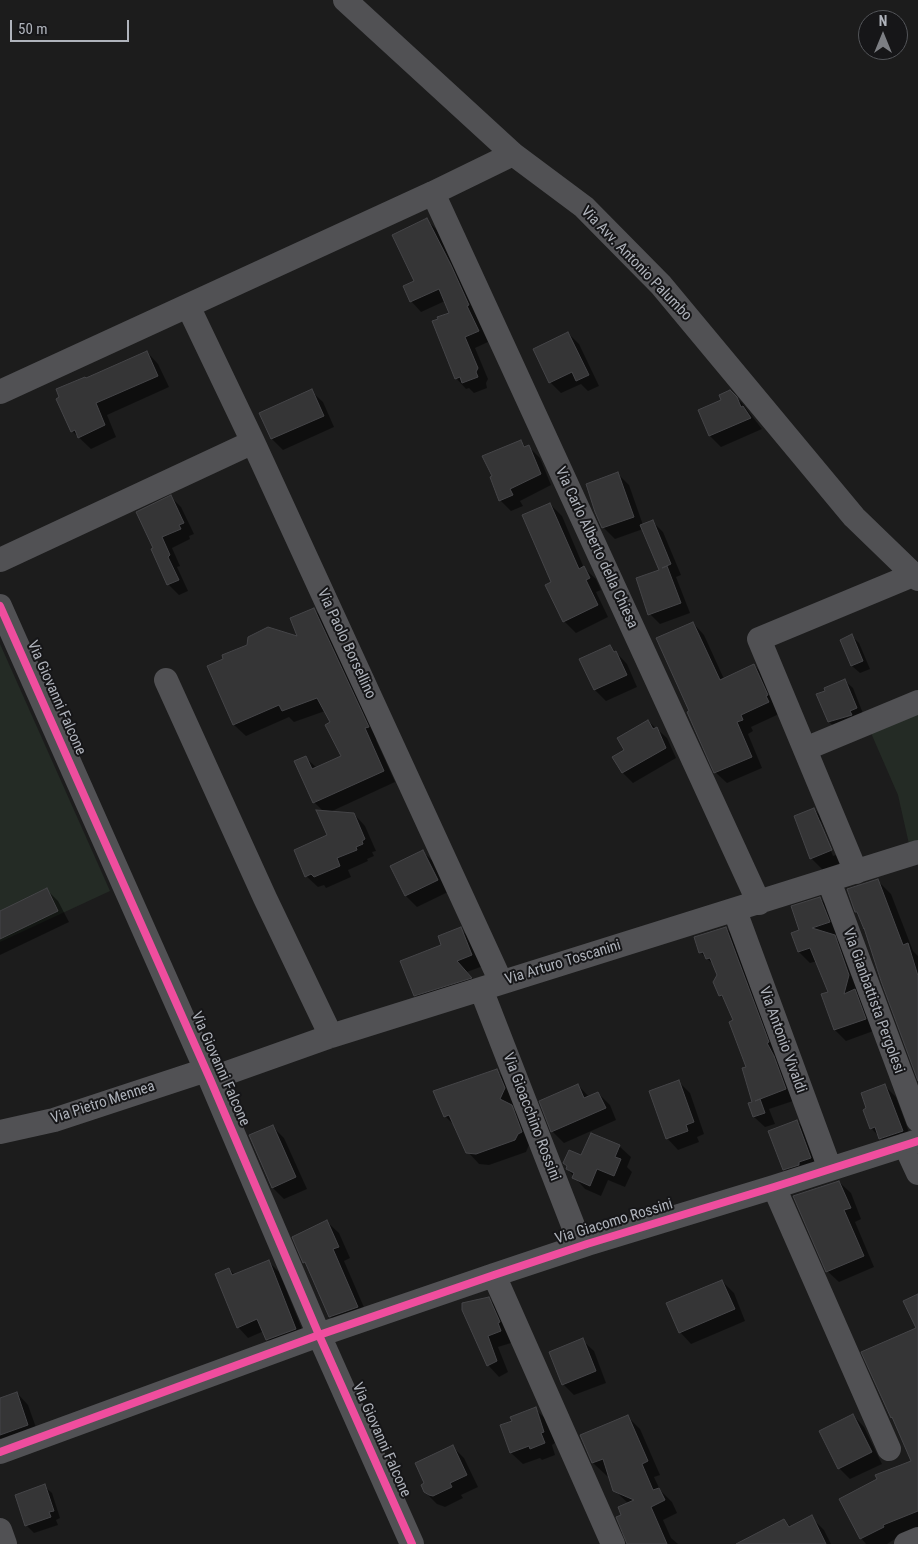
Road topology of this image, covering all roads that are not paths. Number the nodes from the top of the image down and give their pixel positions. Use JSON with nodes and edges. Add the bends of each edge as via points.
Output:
{"nodes":[{"id":1,"x":345,"y":0,"type":"edge"},
{"id":2,"x":513,"y":154,"type":"junction"},
{"id":3,"x":433,"y":193,"type":"junction"},
{"id":4,"x":188,"y":306,"type":"junction"},
{"id":5,"x":0,"y":392,"type":"edge"},
{"id":6,"x":253,"y":442,"type":"junction"},
{"id":7,"x":0,"y":560,"type":"edge"},
{"id":8,"x":916,"y":577,"type":"edge"},
{"id":9,"x":0,"y":606,"type":"edge"},
{"id":10,"x":166,"y":680,"type":"dead end"},
{"id":11,"x":918,"y":702,"type":"edge"},
{"id":12,"x":805,"y":749,"type":"junction"},
{"id":13,"x":918,"y":852,"type":"edge"},
{"id":14,"x":856,"y":872,"type":"junction"},
{"id":15,"x":829,"y":881,"type":"junction"},
{"id":16,"x":760,"y":903,"type":"junction"},
{"id":17,"x":735,"y":911,"type":"junction"},
{"id":18,"x":491,"y":986,"type":"junction"},
{"id":19,"x":331,"y":1036,"type":"junction"},
{"id":20,"x":208,"y":1074,"type":"junction"},
{"id":21,"x":918,"y":1120,"type":"edge"},
{"id":22,"x":0,"y":1132,"type":"edge"},
{"id":23,"x":912,"y":1143,"type":"edge"},
{"id":24,"x":830,"y":1169,"type":"junction"},
{"id":25,"x":918,"y":1172,"type":"edge"},
{"id":26,"x":774,"y":1187,"type":"junction"},
{"id":27,"x":581,"y":1246,"type":"junction"},
{"id":28,"x":494,"y":1275,"type":"junction"},
{"id":29,"x":319,"y":1335,"type":"junction"},
{"id":30,"x":889,"y":1448,"type":"dead end"},
{"id":31,"x":0,"y":1452,"type":"edge"},
{"id":32,"x":0,"y":1530,"type":"edge"},
{"id":33,"x":918,"y":1539,"type":"edge"},
{"id":34,"x":5,"y":1544,"type":"edge"},
{"id":35,"x":412,"y":1544,"type":"edge"},
{"id":36,"x":613,"y":1544,"type":"edge"},
{"id":37,"x":906,"y":1544,"type":"edge"}],
"edges":[{"from":1,"to":2,"type":"street","name":"Via Avv. Antonio Palumbo"},
{"from":2,"to":3,"type":"street"},
{"from":2,"to":8,"type":"street","name":"Via Avv. Antonio Palumbo","via":[[584,207],[661,286],[854,517]]},
{"from":3,"to":4,"type":"street"},
{"from":3,"to":16,"type":"street","name":"Via Carlo Alberto della Chiesa"},
{"from":4,"to":5,"type":"street"},
{"from":4,"to":6,"type":"street","name":"Via Paolo Borsellino"},
{"from":6,"to":7,"type":"street"},
{"from":6,"to":18,"type":"street","name":"Via Paolo Borsellino"},
{"from":8,"to":12,"type":"street","via":[[759,639]]},
{"from":9,"to":20,"type":"street","name":"Via Giovanni Falcone"},
{"from":10,"to":19,"type":"street"},
{"from":11,"to":12,"type":"street"},
{"from":12,"to":14,"type":"street"},
{"from":13,"to":14,"type":"street","name":"Via Arturo Toscanini"},
{"from":14,"to":15,"type":"street","name":"Via Arturo Toscanini"},
{"from":15,"to":16,"type":"street","name":"Via Arturo Toscanini"},
{"from":15,"to":21,"type":"street","name":"Via Gianbattista Pergolesi"},
{"from":16,"to":17,"type":"street","name":"Via Arturo Toscanini"},
{"from":17,"to":18,"type":"street","name":"Via Arturo Toscanini"},
{"from":17,"to":24,"type":"street","name":"Via Antonio Vivaldi"},
{"from":18,"to":19,"type":"street","name":"Via Arturo Toscanini"},
{"from":18,"to":27,"type":"street","name":"Via Gioacchino Rossini"},
{"from":19,"to":20,"type":"street","name":"Via Arturo Toscanini"},
{"from":20,"to":22,"type":"street","name":"Via Pietro Mennea","via":[[54,1120]]},
{"from":20,"to":29,"type":"street","name":"Via Giovanni Falcone"},
{"from":23,"to":24,"type":"street","name":"Via Giacomo Rossini"},
{"from":23,"to":25,"type":"street"},
{"from":24,"to":26,"type":"street","name":"Via Giacomo Rossini"},
{"from":26,"to":27,"type":"street","name":"Via Giacomo Rossini"},
{"from":26,"to":30,"type":"street"},
{"from":27,"to":28,"type":"street","name":"Via Giacomo Rossini"},
{"from":28,"to":29,"type":"street","name":"Via Giacomo Rossini"},
{"from":28,"to":36,"type":"street"},
{"from":29,"to":31,"type":"street","name":"Via Giacomo Rossini"},
{"from":29,"to":35,"type":"street","name":"Via Giovanni Falcone"},
{"from":32,"to":34,"type":"street"},
{"from":33,"to":37,"type":"street"}]}
